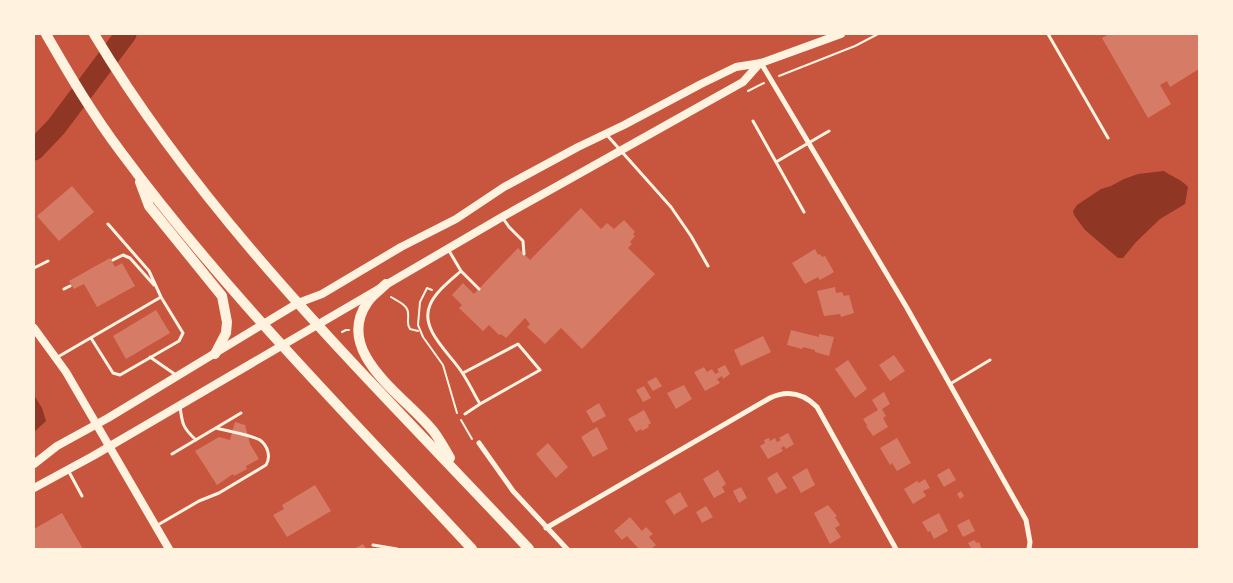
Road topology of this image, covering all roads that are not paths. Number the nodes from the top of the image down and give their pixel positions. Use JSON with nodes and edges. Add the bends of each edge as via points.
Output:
{"nodes":[{"id":1,"x":46,"y":34,"type":"edge"},
{"id":2,"x":94,"y":34,"type":"edge"},
{"id":3,"x":841,"y":34,"type":"edge"},
{"id":4,"x":1048,"y":34,"type":"edge"},
{"id":5,"x":761,"y":63,"type":"junction"},
{"id":6,"x":753,"y":121,"type":"dead end"},
{"id":7,"x":829,"y":131,"type":"dead end"},
{"id":8,"x":606,"y":134,"type":"junction"},
{"id":9,"x":1108,"y":138,"type":"dead end"},
{"id":10,"x":807,"y":144,"type":"junction"},
{"id":11,"x":621,"y":150,"type":"junction"},
{"id":12,"x":776,"y":162,"type":"junction"},
{"id":13,"x":134,"y":170,"type":"junction"},
{"id":14,"x":804,"y":212,"type":"dead end"},
{"id":15,"x":502,"y":217,"type":"junction"},
{"id":16,"x":108,"y":224,"type":"dead end"},
{"id":17,"x":448,"y":249,"type":"junction"},
{"id":18,"x":524,"y":254,"type":"dead end"},
{"id":19,"x":113,"y":260,"type":"dead end"},
{"id":20,"x":48,"y":261,"type":"dead end"},
{"id":21,"x":708,"y":266,"type":"dead end"},
{"id":22,"x":34,"y":268,"type":"edge"},
{"id":23,"x":461,"y":271,"type":"junction"},
{"id":24,"x":386,"y":284,"type":"junction"},
{"id":25,"x":70,"y":286,"type":"dead end"},
{"id":26,"x":156,"y":287,"type":"junction"},
{"id":27,"x":64,"y":289,"type":"dead end"},
{"id":28,"x":479,"y":289,"type":"dead end"},
{"id":29,"x":162,"y":298,"type":"junction"},
{"id":30,"x":298,"y":303,"type":"junction"},
{"id":31,"x":318,"y":324,"type":"junction"},
{"id":32,"x":263,"y":325,"type":"junction"},
{"id":33,"x":34,"y":328,"type":"edge"},
{"id":34,"x":91,"y":338,"type":"junction"},
{"id":35,"x":282,"y":346,"type":"junction"},
{"id":36,"x":215,"y":354,"type":"junction"},
{"id":37,"x":150,"y":357,"type":"junction"},
{"id":38,"x":56,"y":358,"type":"junction"},
{"id":39,"x":990,"y":360,"type":"dead end"},
{"id":40,"x":463,"y":373,"type":"junction"},
{"id":41,"x":176,"y":375,"type":"junction"},
{"id":42,"x":950,"y":384,"type":"junction"},
{"id":43,"x":480,"y":404,"type":"junction"},
{"id":44,"x":180,"y":405,"type":"junction"},
{"id":45,"x":241,"y":413,"type":"dead end"},
{"id":46,"x":465,"y":414,"type":"dead end"},
{"id":47,"x":96,"y":424,"type":"junction"},
{"id":48,"x":216,"y":428,"type":"junction"},
{"id":49,"x":196,"y":440,"type":"junction"},
{"id":50,"x":479,"y":443,"type":"road end"},
{"id":51,"x":109,"y":446,"type":"junction"},
{"id":52,"x":172,"y":454,"type":"dead end"},
{"id":53,"x":34,"y":464,"type":"edge"},
{"id":54,"x":67,"y":470,"type":"junction"},
{"id":55,"x":462,"y":478,"type":"junction"},
{"id":56,"x":34,"y":488,"type":"edge"},
{"id":57,"x":82,"y":496,"type":"dead end"},
{"id":58,"x":155,"y":526,"type":"junction"},
{"id":59,"x":546,"y":528,"type":"junction"},
{"id":60,"x":373,"y":545,"type":"dead end"},
{"id":61,"x":168,"y":549,"type":"edge"},
{"id":62,"x":398,"y":549,"type":"edge"},
{"id":63,"x":472,"y":549,"type":"edge"},
{"id":64,"x":529,"y":549,"type":"edge"},
{"id":65,"x":567,"y":549,"type":"edge"},
{"id":66,"x":896,"y":549,"type":"edge"},
{"id":67,"x":1028,"y":549,"type":"edge"}],
"edges":[{"from":1,"to":13,"type":"highway","via":[[76,87]]},
{"from":2,"to":30,"type":"highway","via":[[208,199]]},
{"from":3,"to":5,"type":"street"},
{"from":4,"to":9,"type":"lane"},
{"from":5,"to":8,"type":"street","via":[[736,67]]},
{"from":5,"to":10,"type":"street"},
{"from":5,"to":11,"type":"street","via":[[743,82]]},
{"from":6,"to":12,"type":"lane"},
{"from":7,"to":10,"type":"lane"},
{"from":8,"to":11,"type":"lane"},
{"from":8,"to":30,"type":"street","via":[[504,187],[456,219],[322,294]]},
{"from":10,"to":12,"type":"lane"},
{"from":10,"to":42,"type":"street","via":[[844,201]]},
{"from":11,"to":15,"type":"street"},
{"from":11,"to":21,"type":"lane","via":[[671,207]]},
{"from":12,"to":14,"type":"lane"},
{"from":13,"to":32,"type":"highway"},
{"from":13,"to":36,"type":"highway","via":[[149,206],[222,296],[226,333]]},
{"from":15,"to":17,"type":"street"},
{"from":15,"to":18,"type":"lane","via":[[523,241]]},
{"from":16,"to":26,"type":"lane","via":[[148,271]]},
{"from":17,"to":23,"type":"lane"},
{"from":17,"to":24,"type":"street"},
{"from":19,"to":26,"type":"lane","via":[[123,255],[130,258]]},
{"from":20,"to":22,"type":"lane"},
{"from":23,"to":28,"type":"lane"},
{"from":23,"to":40,"type":"lane","via":[[433,299],[428,310],[428,325]]},
{"from":24,"to":31,"type":"street"},
{"from":24,"to":55,"type":"highway","via":[[362,313],[358,333],[361,350],[371,366],[434,432]]},
{"from":25,"to":27,"type":"lane"},
{"from":26,"to":29,"type":"lane"},
{"from":29,"to":34,"type":"lane"},
{"from":29,"to":37,"type":"lane","via":[[183,333],[179,340]]},
{"from":30,"to":31,"type":"highway"},
{"from":30,"to":32,"type":"street"},
{"from":31,"to":35,"type":"street"},
{"from":31,"to":55,"type":"highway"},
{"from":32,"to":35,"type":"highway"},
{"from":32,"to":36,"type":"street"},
{"from":33,"to":38,"type":"street"},
{"from":34,"to":37,"type":"lane","via":[[112,373],[117,375]]},
{"from":34,"to":38,"type":"lane"},
{"from":35,"to":44,"type":"street"},
{"from":35,"to":63,"type":"highway"},
{"from":36,"to":41,"type":"street"},
{"from":37,"to":41,"type":"lane"},
{"from":38,"to":47,"type":"street"},
{"from":39,"to":42,"type":"lane"},
{"from":40,"to":43,"type":"lane"},
{"from":40,"to":43,"type":"lane","via":[[518,344],[540,370]]},
{"from":41,"to":47,"type":"street"},
{"from":42,"to":67,"type":"street","via":[[1026,520]]},
{"from":43,"to":46,"type":"lane"},
{"from":44,"to":49,"type":"lane","via":[[182,424]]},
{"from":44,"to":51,"type":"street"},
{"from":45,"to":48,"type":"lane"},
{"from":47,"to":51,"type":"street"},
{"from":47,"to":53,"type":"street","via":[[57,446]]},
{"from":48,"to":49,"type":"lane"},
{"from":48,"to":58,"type":"lane","via":[[260,441],[268,451],[266,465]]},
{"from":49,"to":52,"type":"lane"},
{"from":50,"to":59,"type":"street"},
{"from":51,"to":54,"type":"street"},
{"from":51,"to":58,"type":"street"},
{"from":54,"to":56,"type":"street"},
{"from":54,"to":57,"type":"lane"},
{"from":55,"to":64,"type":"highway"},
{"from":58,"to":61,"type":"street"},
{"from":59,"to":65,"type":"street"},
{"from":59,"to":66,"type":"street","via":[[770,398],[785,393],[804,396],[817,407]]},
{"from":60,"to":62,"type":"lane"}]}
